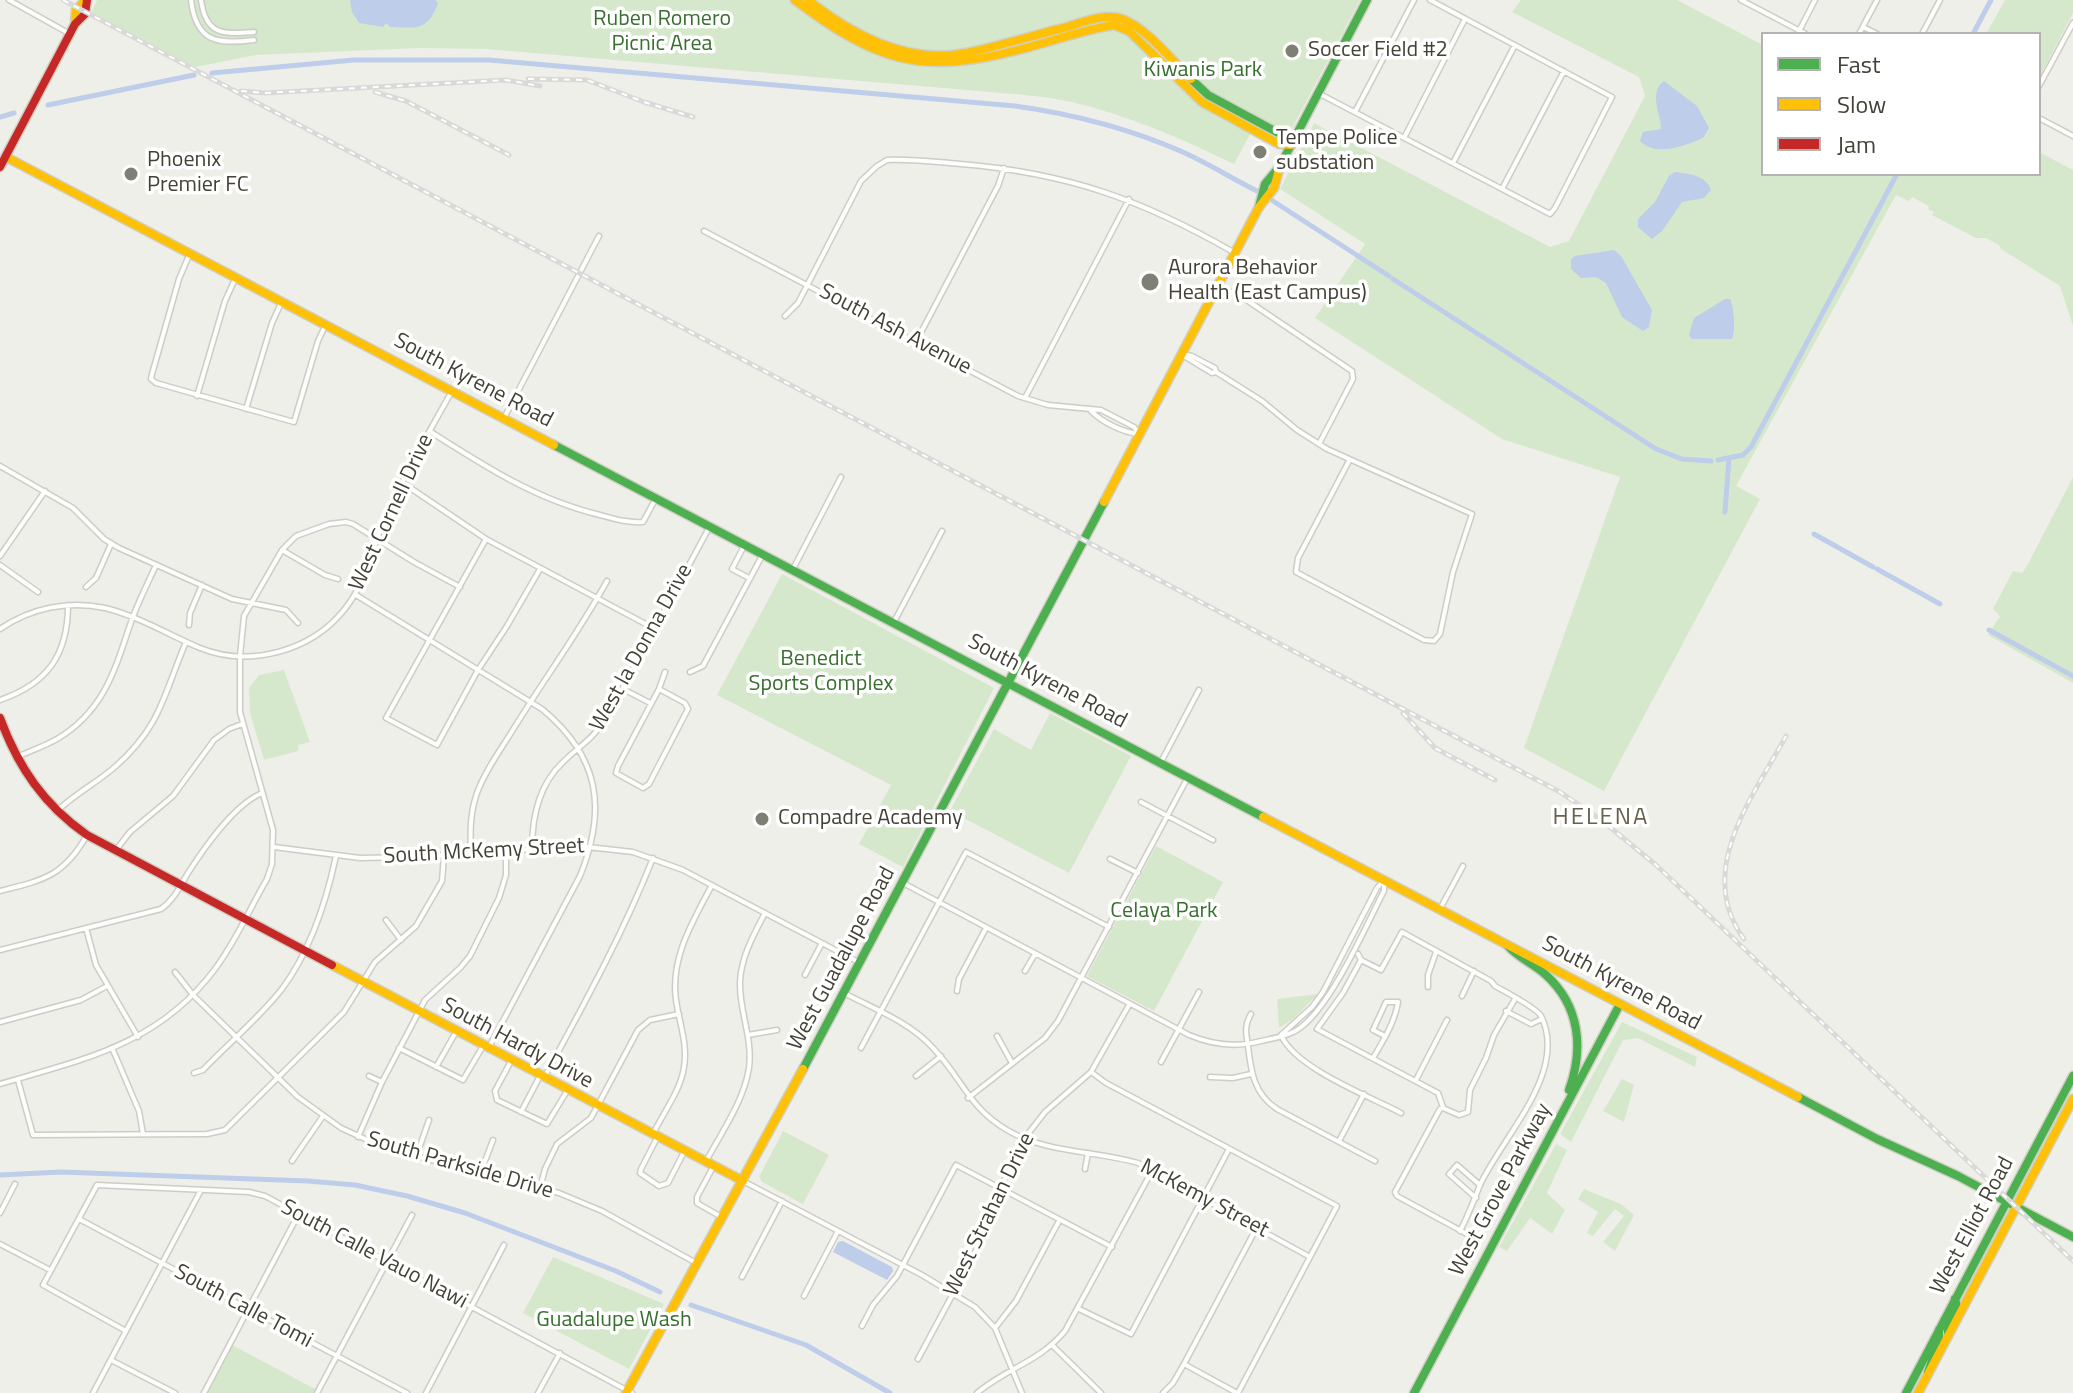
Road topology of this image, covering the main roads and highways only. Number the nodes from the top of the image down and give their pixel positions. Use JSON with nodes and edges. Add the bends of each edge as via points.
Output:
{"nodes":[{"id":1,"x":86,"y":0,"type":"edge"},
{"id":2,"x":795,"y":0,"type":"edge"},
{"id":3,"x":808,"y":0,"type":"edge"},
{"id":4,"x":1367,"y":0,"type":"edge"},
{"id":5,"x":1020,"y":45,"type":"junction"},
{"id":6,"x":1291,"y":145,"type":"junction"},
{"id":7,"x":6,"y":157,"type":"junction"},
{"id":8,"x":0,"y":167,"type":"edge"},
{"id":9,"x":1010,"y":683,"type":"junction"},
{"id":10,"x":0,"y":718,"type":"edge"},
{"id":11,"x":1504,"y":942,"type":"junction"},
{"id":12,"x":1620,"y":1004,"type":"junction"},
{"id":13,"x":2073,"y":1076,"type":"edge"},
{"id":14,"x":2073,"y":1099,"type":"edge"},
{"id":15,"x":1556,"y":1124,"type":"junction"},
{"id":16,"x":743,"y":1181,"type":"junction"},
{"id":17,"x":2007,"y":1201,"type":"junction"},
{"id":18,"x":2017,"y":1206,"type":"junction"},
{"id":19,"x":2073,"y":1237,"type":"edge"},
{"id":20,"x":1955,"y":1299,"type":"junction"},
{"id":21,"x":1939,"y":1330,"type":"junction"},
{"id":22,"x":1949,"y":1334,"type":"junction"},
{"id":23,"x":1927,"y":1375,"type":"junction"},
{"id":24,"x":628,"y":1392,"type":"edge"},
{"id":25,"x":1414,"y":1393,"type":"edge"},
{"id":26,"x":1906,"y":1393,"type":"edge"},
{"id":27,"x":1918,"y":1393,"type":"edge"}],
"edges":[{"from":1,"to":7,"type":"main road","via":[[83,20],[75,24]]},
{"from":2,"to":5,"type":"main road","via":[[853,43],[896,59],[963,63]]},
{"from":3,"to":5,"type":"main road","via":[[848,30],[906,52],[963,54]]},
{"from":4,"to":6,"type":"main road","name":"West Guadalupe Road"},
{"from":5,"to":6,"type":"main road","via":[[1115,17],[1132,24],[1216,106],[1284,136]]},
{"from":6,"to":9,"type":"main road","name":"West Guadalupe Road","via":[[1280,175]]},
{"from":7,"to":8,"type":"main road"},
{"from":7,"to":9,"type":"main road","name":"South Kyrene Road"},
{"from":9,"to":11,"type":"main road","name":"South Kyrene Road"},
{"from":9,"to":16,"type":"main road","name":"West Guadalupe Road"},
{"from":10,"to":16,"type":"main road","name":"South Hardy Drive","via":[[34,788],[87,835]]},
{"from":11,"to":12,"type":"main road","name":"South Kyrene Road"},
{"from":11,"to":15,"type":"main road","via":[[1517,958],[1555,983],[1574,1017],[1576,1071]]},
{"from":12,"to":15,"type":"main road","name":"West Grove Parkway"},
{"from":12,"to":17,"type":"main road","name":"South Kyrene Road"},
{"from":13,"to":17,"type":"main road","name":"West Elliot Road"},
{"from":14,"to":18,"type":"main road","name":"West Elliot Road"},
{"from":15,"to":25,"type":"main road","name":"West Grove Parkway"},
{"from":16,"to":24,"type":"main road","name":"West Guadalupe Road"},
{"from":17,"to":18,"type":"main road","name":"South Kyrene Road"},
{"from":17,"to":20,"type":"main road","name":"West Elliot Road"},
{"from":18,"to":19,"type":"main road","name":"South Kyrene Road"},
{"from":18,"to":22,"type":"main road","name":"West Elliot Road"},
{"from":20,"to":21,"type":"main road","name":"West Elliot Road"},
{"from":20,"to":22,"type":"main road"},
{"from":21,"to":23,"type":"main road"},
{"from":21,"to":26,"type":"main road","name":"West Elliot Road"},
{"from":22,"to":23,"type":"main road","name":"West Elliot Road"},
{"from":23,"to":27,"type":"main road","name":"West Elliot Road"}]}
